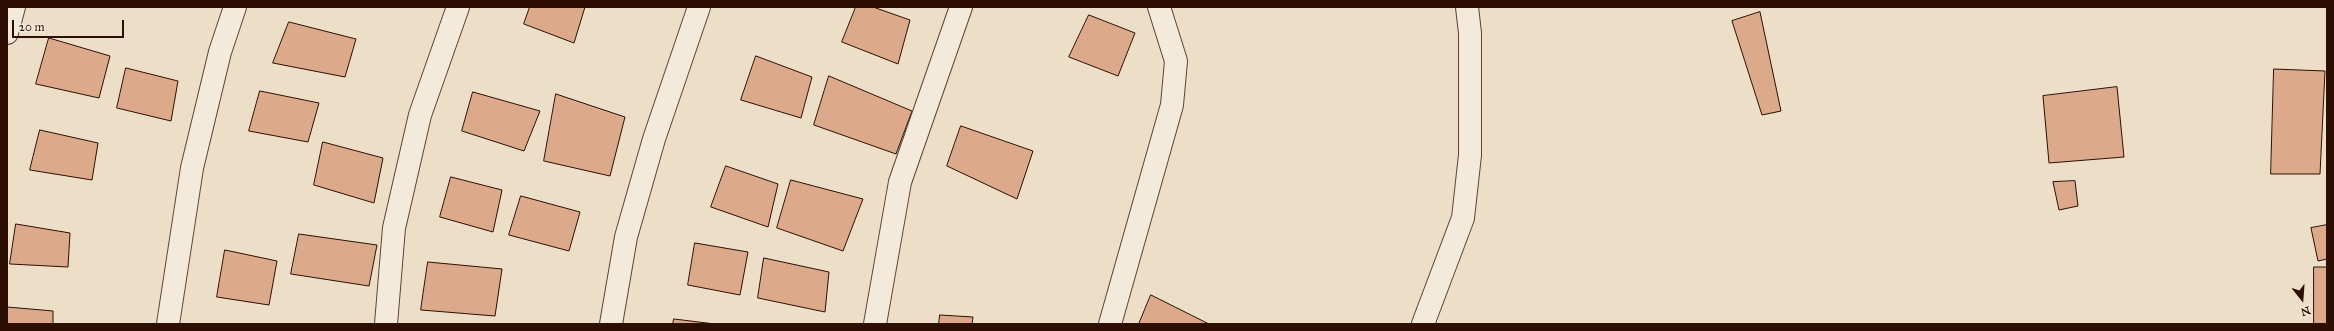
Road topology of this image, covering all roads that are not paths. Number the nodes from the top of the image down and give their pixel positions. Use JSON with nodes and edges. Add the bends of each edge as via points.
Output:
{"nodes":[{"id":1,"x":14,"y":7,"type":"edge"},
{"id":2,"x":235,"y":7,"type":"edge"},
{"id":3,"x":458,"y":7,"type":"edge"},
{"id":4,"x":699,"y":7,"type":"edge"},
{"id":5,"x":961,"y":7,"type":"edge"},
{"id":6,"x":1159,"y":7,"type":"edge"},
{"id":7,"x":1467,"y":7,"type":"edge"},
{"id":8,"x":7,"y":33,"type":"edge"},
{"id":9,"x":168,"y":324,"type":"edge"},
{"id":10,"x":386,"y":324,"type":"edge"},
{"id":11,"x":611,"y":324,"type":"edge"},
{"id":12,"x":875,"y":324,"type":"edge"},
{"id":13,"x":1110,"y":324,"type":"edge"},
{"id":14,"x":1423,"y":324,"type":"edge"}],
"edges":[{"from":1,"to":8,"type":"street"},
{"from":2,"to":9,"type":"street","via":[[220,52],[192,168]]},
{"from":3,"to":10,"type":"street","via":[[420,115],[396,221]]},
{"from":4,"to":11,"type":"street","via":[[654,138],[626,237]]},
{"from":5,"to":12,"type":"street","via":[[900,182]]},
{"from":6,"to":13,"type":"street","via":[[1176,61],[1172,105]]},
{"from":7,"to":14,"type":"street","via":[[1470,33],[1470,155],[1463,218]]}]}
